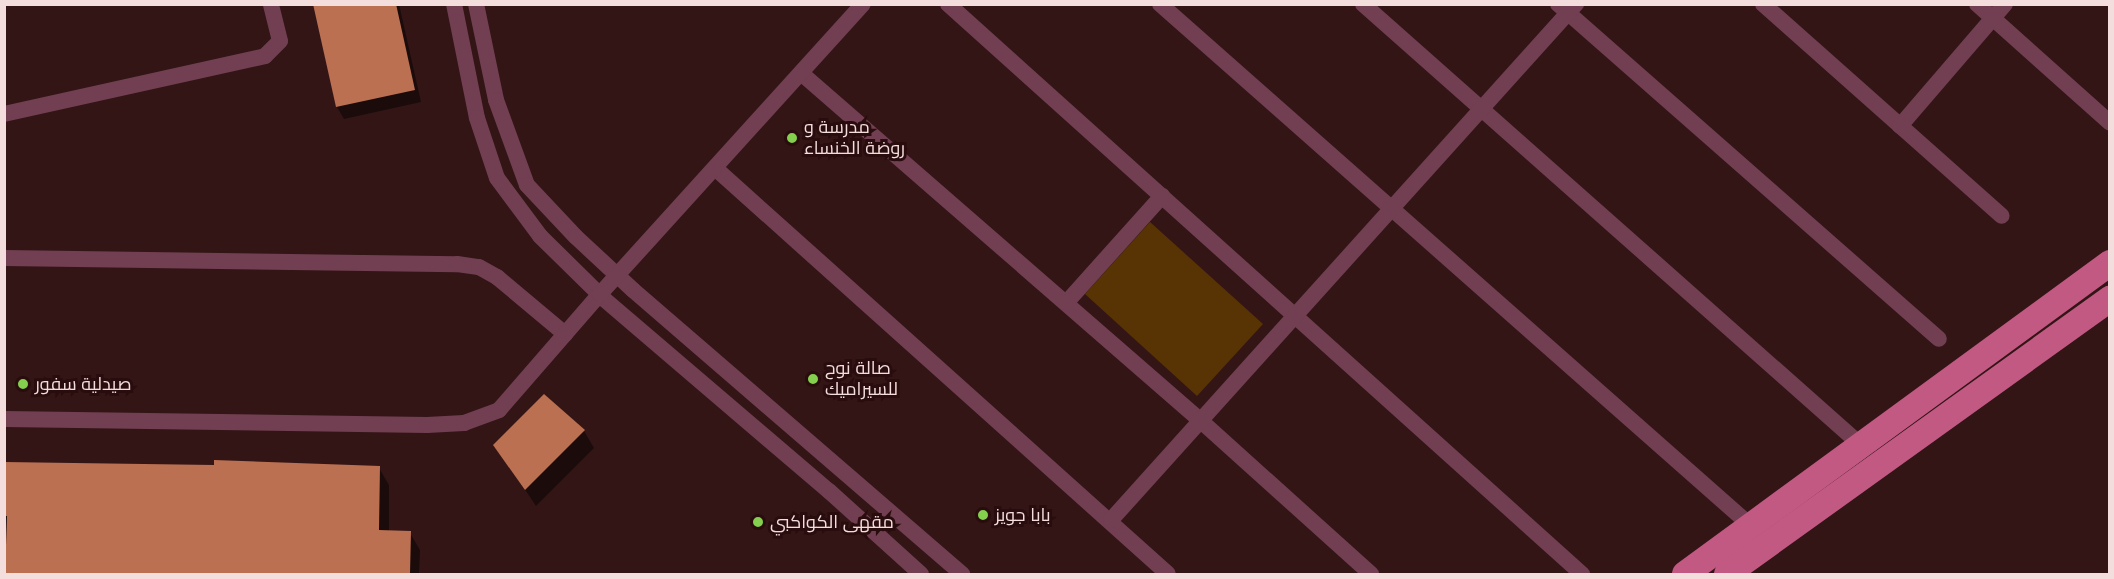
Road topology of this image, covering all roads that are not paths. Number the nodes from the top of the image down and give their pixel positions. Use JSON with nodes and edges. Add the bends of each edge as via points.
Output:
{"nodes":[{"id":1,"x":272,"y":4,"type":"edge"},
{"id":2,"x":453,"y":4,"type":"edge"},
{"id":3,"x":476,"y":4,"type":"edge"},
{"id":4,"x":863,"y":4,"type":"edge"},
{"id":5,"x":948,"y":4,"type":"edge"},
{"id":6,"x":1160,"y":4,"type":"edge"},
{"id":7,"x":1363,"y":4,"type":"edge"},
{"id":8,"x":1763,"y":4,"type":"edge"},
{"id":9,"x":1977,"y":4,"type":"edge"},
{"id":10,"x":2006,"y":4,"type":"edge"},
{"id":11,"x":1567,"y":8,"type":"edge"},
{"id":12,"x":1993,"y":18,"type":"junction"},
{"id":13,"x":801,"y":73,"type":"junction"},
{"id":14,"x":1483,"y":110,"type":"junction"},
{"id":15,"x":4,"y":114,"type":"edge"},
{"id":16,"x":2109,"y":123,"type":"edge"},
{"id":17,"x":1900,"y":126,"type":"junction"},
{"id":18,"x":715,"y":168,"type":"junction"},
{"id":19,"x":1162,"y":196,"type":"junction"},
{"id":20,"x":1392,"y":210,"type":"junction"},
{"id":21,"x":2002,"y":216,"type":"dead end"},
{"id":22,"x":4,"y":258,"type":"edge"},
{"id":23,"x":2109,"y":262,"type":"edge"},
{"id":24,"x":617,"y":275,"type":"junction"},
{"id":25,"x":600,"y":294,"type":"junction"},
{"id":26,"x":2109,"y":299,"type":"edge"},
{"id":27,"x":1066,"y":303,"type":"junction"},
{"id":28,"x":1295,"y":316,"type":"junction"},
{"id":29,"x":565,"y":334,"type":"junction"},
{"id":30,"x":1939,"y":339,"type":"dead end"},
{"id":31,"x":4,"y":419,"type":"edge"},
{"id":32,"x":1201,"y":421,"type":"junction"},
{"id":33,"x":1861,"y":445,"type":"junction"},
{"id":34,"x":1111,"y":520,"type":"junction"},
{"id":35,"x":1751,"y":526,"type":"junction"},
{"id":36,"x":921,"y":574,"type":"edge"},
{"id":37,"x":962,"y":574,"type":"edge"},
{"id":38,"x":1168,"y":574,"type":"edge"},
{"id":39,"x":1371,"y":574,"type":"edge"},
{"id":40,"x":1582,"y":574,"type":"edge"},
{"id":41,"x":1685,"y":574,"type":"edge"},
{"id":42,"x":1727,"y":574,"type":"edge"}],
"edges":[{"from":1,"to":15,"type":"street","via":[[280,41],[265,56]]},
{"from":2,"to":25,"type":"street","via":[[477,118],[497,178],[540,236]]},
{"from":3,"to":24,"type":"street","via":[[496,100],[527,185]]},
{"from":4,"to":13,"type":"street"},
{"from":5,"to":19,"type":"street"},
{"from":6,"to":20,"type":"street"},
{"from":7,"to":14,"type":"street"},
{"from":8,"to":17,"type":"street"},
{"from":9,"to":12,"type":"street"},
{"from":10,"to":12,"type":"street"},
{"from":11,"to":14,"type":"street"},
{"from":11,"to":30,"type":"street"},
{"from":12,"to":16,"type":"street"},
{"from":12,"to":17,"type":"street"},
{"from":13,"to":18,"type":"street"},
{"from":13,"to":27,"type":"street"},
{"from":14,"to":20,"type":"street"},
{"from":14,"to":33,"type":"street"},
{"from":17,"to":21,"type":"street"},
{"from":18,"to":24,"type":"street"},
{"from":18,"to":34,"type":"street"},
{"from":19,"to":27,"type":"street"},
{"from":19,"to":28,"type":"street"},
{"from":20,"to":28,"type":"street"},
{"from":20,"to":35,"type":"street"},
{"from":22,"to":29,"type":"street","via":[[457,264],[478,267],[497,277]]},
{"from":23,"to":33,"type":"main road"},
{"from":24,"to":25,"type":"street"},
{"from":24,"to":37,"type":"street"},
{"from":25,"to":29,"type":"street"},
{"from":25,"to":36,"type":"street"},
{"from":26,"to":42,"type":"main road"},
{"from":27,"to":32,"type":"street"},
{"from":28,"to":32,"type":"street"},
{"from":28,"to":40,"type":"street"},
{"from":29,"to":31,"type":"street","via":[[499,410],[465,423]]},
{"from":32,"to":34,"type":"street"},
{"from":32,"to":39,"type":"street"},
{"from":33,"to":35,"type":"main road"},
{"from":34,"to":38,"type":"street"},
{"from":35,"to":41,"type":"main road"}]}
